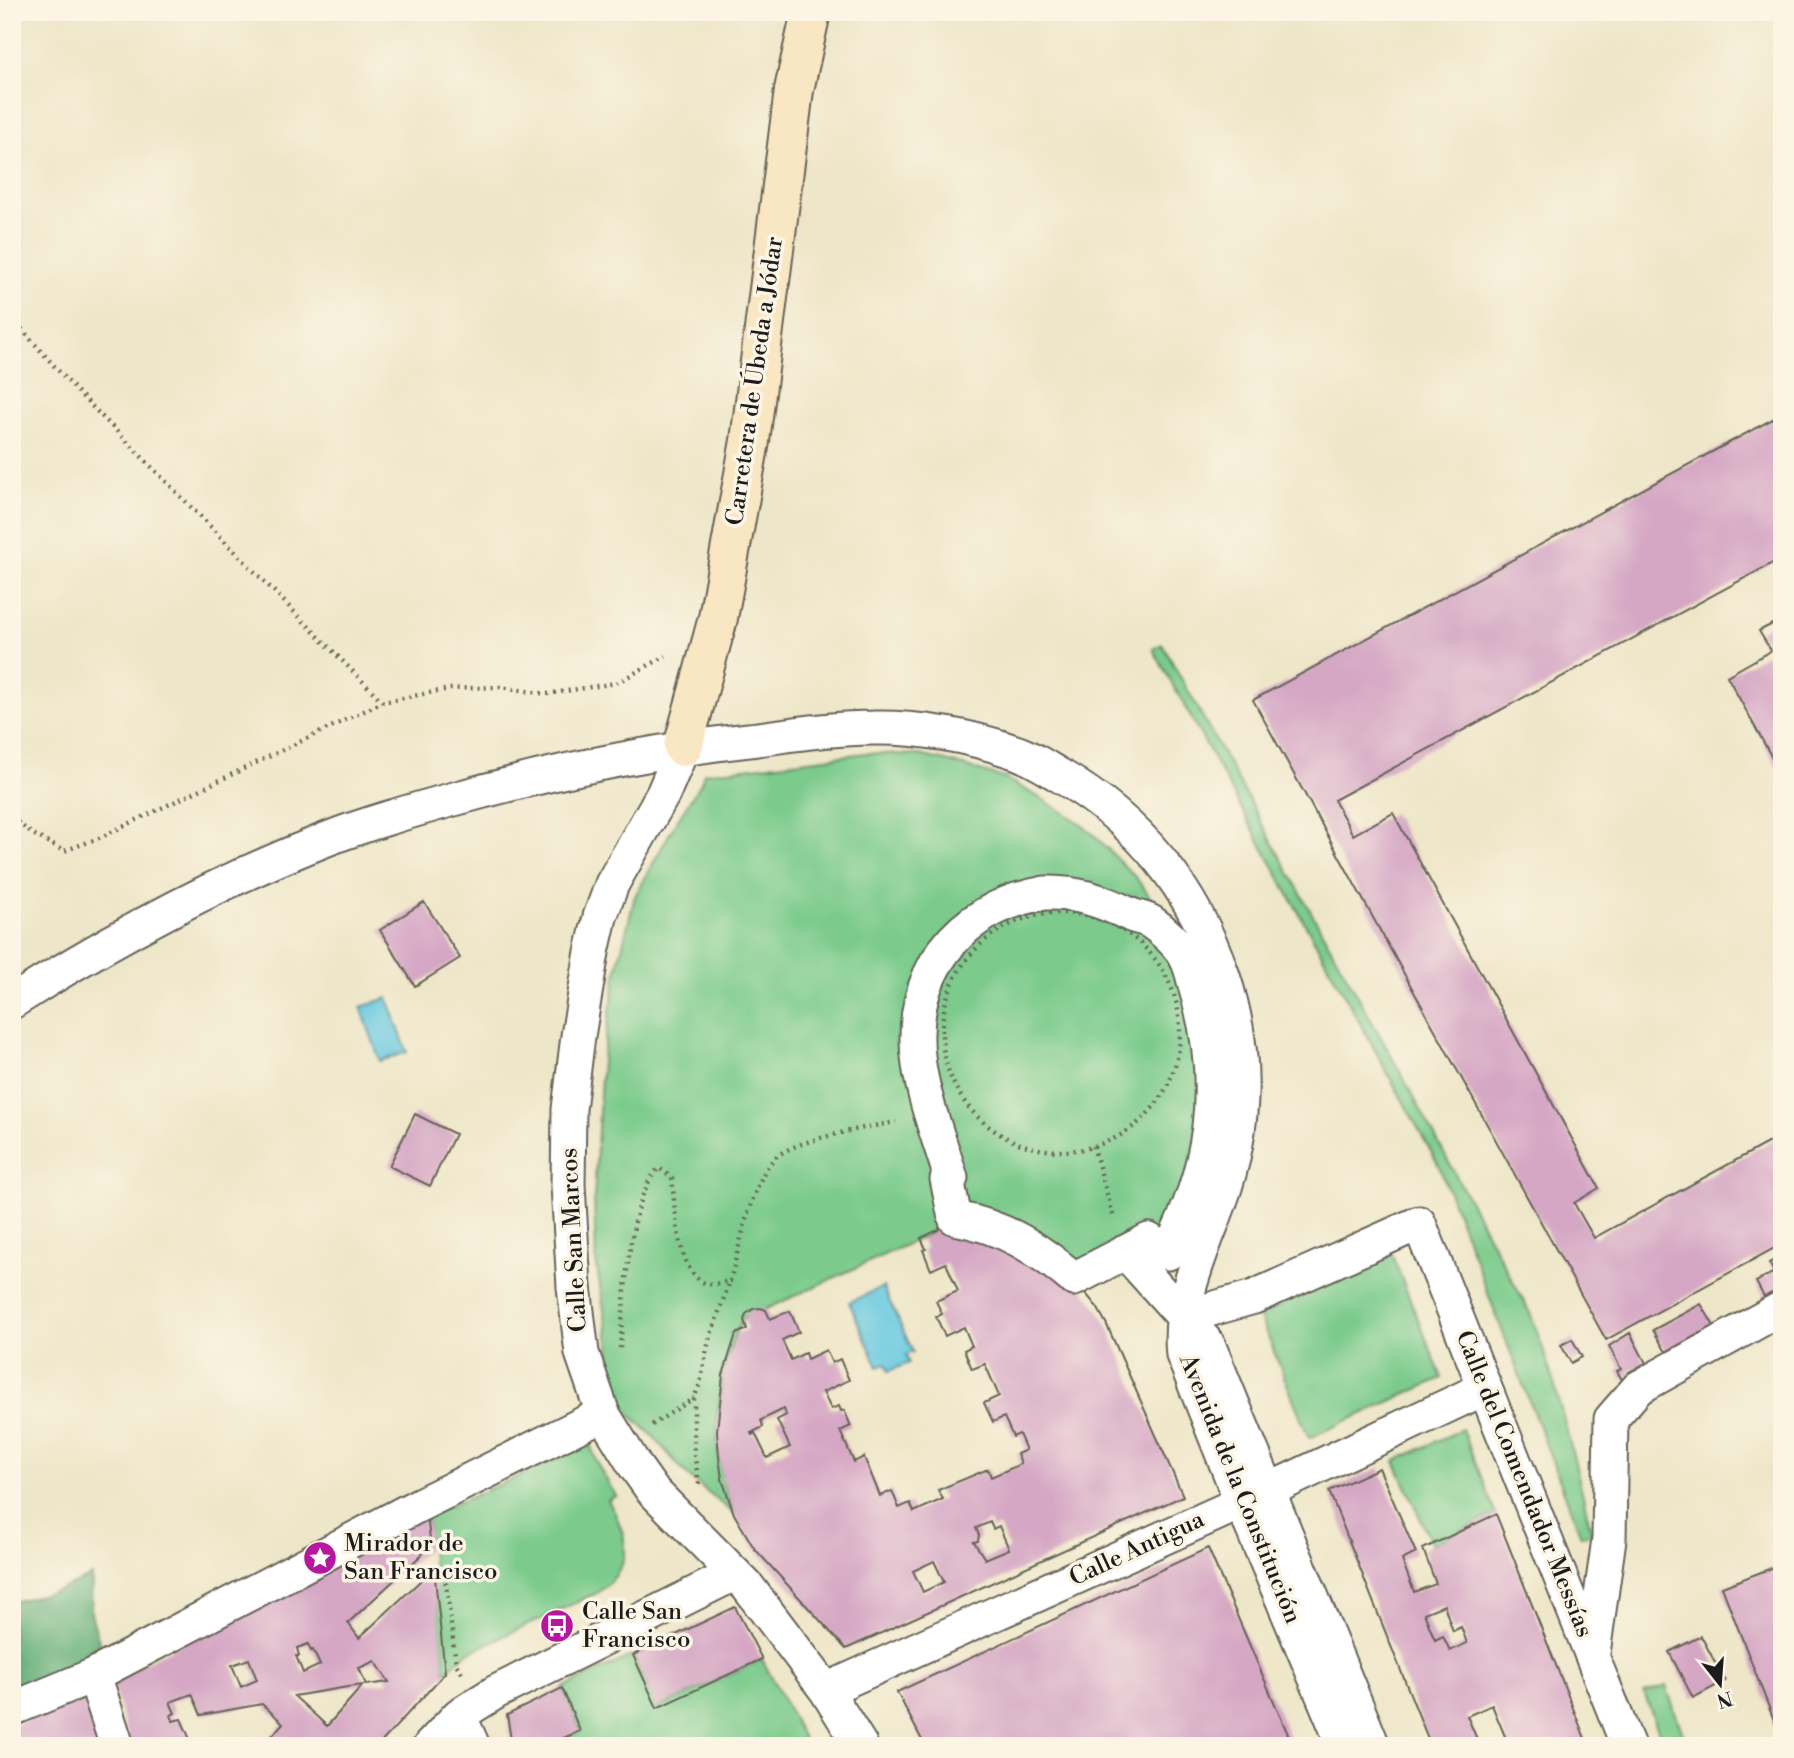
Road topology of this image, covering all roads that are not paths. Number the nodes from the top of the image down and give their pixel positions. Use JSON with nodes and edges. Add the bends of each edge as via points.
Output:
{"nodes":[{"id":1,"x":811,"y":12,"type":"edge"},
{"id":2,"x":683,"y":747,"type":"junction"},
{"id":3,"x":12,"y":1002,"type":"edge"},
{"id":4,"x":1125,"y":1252,"type":"junction"},
{"id":5,"x":1782,"y":1308,"type":"edge"},
{"id":6,"x":1183,"y":1317,"type":"junction"},
{"id":7,"x":1485,"y":1388,"type":"junction"},
{"id":8,"x":603,"y":1414,"type":"junction"},
{"id":9,"x":1255,"y":1495,"type":"junction"},
{"id":10,"x":734,"y":1574,"type":"junction"},
{"id":11,"x":1593,"y":1655,"type":"junction"},
{"id":12,"x":94,"y":1675,"type":"junction"},
{"id":13,"x":826,"y":1690,"type":"junction"},
{"id":14,"x":12,"y":1709,"type":"edge"},
{"id":15,"x":459,"y":1716,"type":"junction"},
{"id":16,"x":117,"y":1746,"type":"edge"},
{"id":17,"x":430,"y":1746,"type":"edge"},
{"id":18,"x":473,"y":1746,"type":"edge"},
{"id":19,"x":861,"y":1746,"type":"edge"},
{"id":20,"x":1344,"y":1746,"type":"edge"},
{"id":21,"x":1373,"y":1746,"type":"edge"},
{"id":22,"x":1628,"y":1746,"type":"edge"}],
"edges":[{"from":1,"to":2,"type":"street","name":"Carretera de Úbeda a Jódar","via":[[794,90],[750,441],[718,618]]},
{"from":2,"to":3,"type":"street","name":"Avenida de la Constitución","via":[[536,776],[330,838],[239,876],[75,962]]},
{"from":2,"to":6,"type":"street","name":"Avenida de la Constitución","via":[[872,728],[919,730],[965,739],[1013,751],[1043,765],[1118,814],[1146,842],[1171,873],[1208,937],[1239,1040],[1242,1097],[1235,1155],[1199,1254]]},
{"from":2,"to":8,"type":"street","name":"Calle San Marcos","via":[[663,794],[612,884],[600,917],[572,1075],[568,1185],[574,1287],[582,1353]]},
{"from":4,"to":4,"type":"street","via":[[1149,1240],[1168,1253],[1201,1173],[1209,1132],[1212,1072],[1201,1007],[1185,956],[1149,920],[1076,894],[1022,898],[992,909],[947,945],[931,970],[920,1002],[919,1063],[951,1178],[947,1179],[955,1218],[1015,1236],[1074,1279]]},
{"from":4,"to":6,"type":"street"},
{"from":5,"to":11,"type":"street","via":[[1638,1388],[1611,1419],[1609,1539]]},
{"from":6,"to":7,"type":"street","name":"Calle del Comendador Messías","via":[[1254,1297],[1419,1223]]},
{"from":6,"to":9,"type":"street","name":"Avenida de la Constitución","via":[[1183,1355]]},
{"from":7,"to":9,"type":"street","name":"Calle Antigua"},
{"from":7,"to":11,"type":"street","name":"Calle del Comendador Messías"},
{"from":8,"to":10,"type":"street","name":"Calle San Marcos","via":[[652,1490]]},
{"from":8,"to":12,"type":"street"},
{"from":9,"to":13,"type":"street","name":"Calle Antigua"},
{"from":9,"to":20,"type":"street","name":"Avenida de la Constitución"},
{"from":9,"to":21,"type":"street","name":"Avenida de la Constitución"},
{"from":10,"to":13,"type":"street","name":"Calle San Marcos"},
{"from":10,"to":15,"type":"street","via":[[496,1692]]},
{"from":11,"to":22,"type":"street","name":"Calle del Comendador Messías"},
{"from":12,"to":14,"type":"street"},
{"from":12,"to":16,"type":"street"},
{"from":13,"to":19,"type":"street","name":"Calle San Marcos"},
{"from":15,"to":17,"type":"street"},
{"from":15,"to":18,"type":"street"}]}
